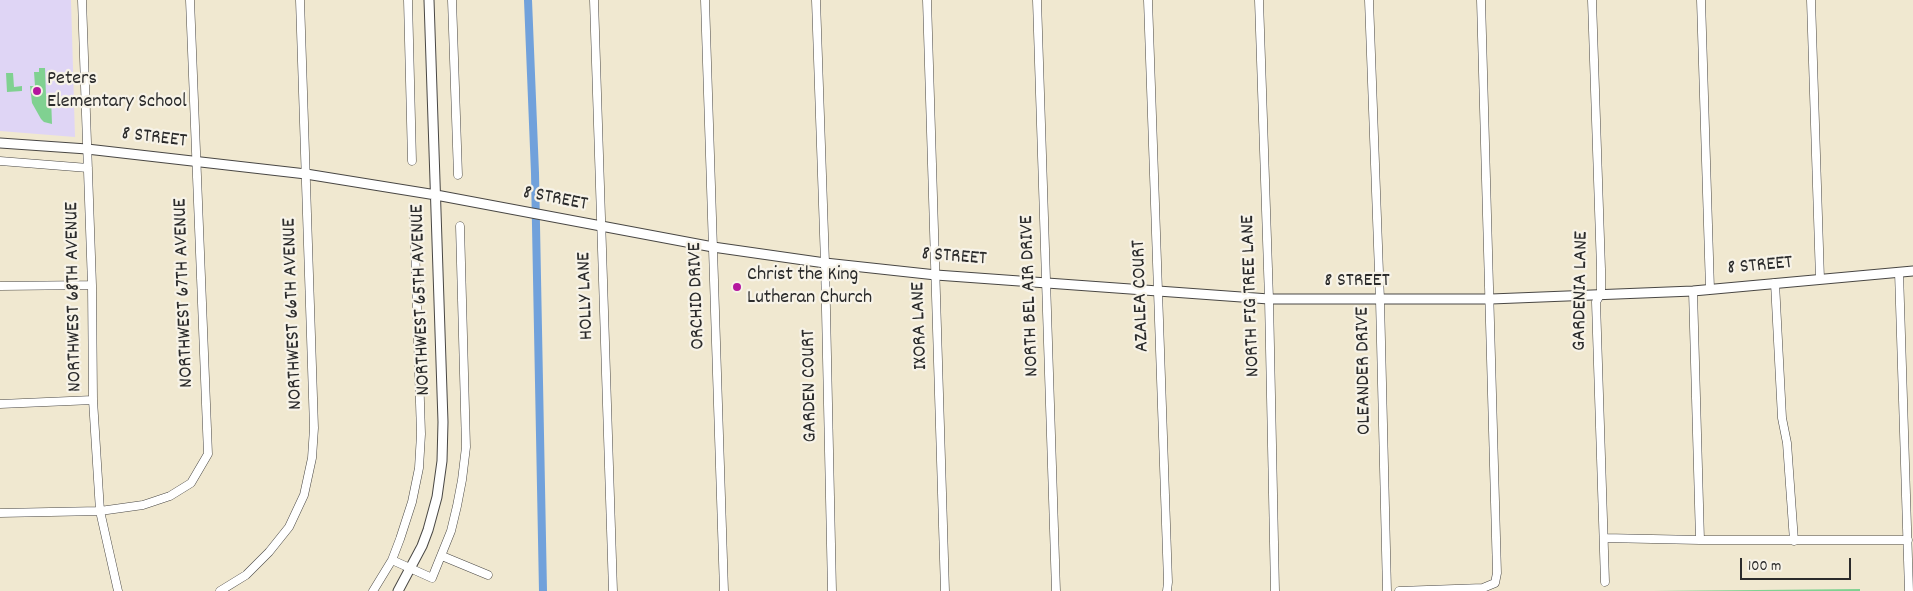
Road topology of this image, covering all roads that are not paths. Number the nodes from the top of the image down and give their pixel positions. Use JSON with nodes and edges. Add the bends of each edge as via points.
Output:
{"nodes":[{"id":1,"x":82,"y":0,"type":"edge"},
{"id":2,"x":190,"y":0,"type":"edge"},
{"id":3,"x":300,"y":0,"type":"edge"},
{"id":4,"x":408,"y":0,"type":"edge"},
{"id":5,"x":429,"y":0,"type":"edge"},
{"id":6,"x":452,"y":0,"type":"edge"},
{"id":7,"x":594,"y":0,"type":"edge"},
{"id":8,"x":705,"y":0,"type":"edge"},
{"id":9,"x":816,"y":0,"type":"edge"},
{"id":10,"x":927,"y":0,"type":"edge"},
{"id":11,"x":1037,"y":0,"type":"edge"},
{"id":12,"x":1148,"y":0,"type":"edge"},
{"id":13,"x":1259,"y":0,"type":"edge"},
{"id":14,"x":1370,"y":0,"type":"edge"},
{"id":15,"x":1481,"y":0,"type":"edge"},
{"id":16,"x":1592,"y":0,"type":"edge"},
{"id":17,"x":1701,"y":0,"type":"edge"},
{"id":18,"x":1811,"y":0,"type":"edge"},
{"id":19,"x":0,"y":143,"type":"edge"},
{"id":20,"x":88,"y":149,"type":"junction"},
{"id":21,"x":0,"y":161,"type":"edge"},
{"id":22,"x":412,"y":161,"type":"dead end"},
{"id":23,"x":196,"y":162,"type":"junction"},
{"id":24,"x":88,"y":168,"type":"junction"},
{"id":25,"x":306,"y":174,"type":"junction"},
{"id":26,"x":458,"y":175,"type":"dead end"},
{"id":27,"x":436,"y":196,"type":"junction"},
{"id":28,"x":414,"y":213,"type":"dead end"},
{"id":29,"x":460,"y":226,"type":"dead end"},
{"id":30,"x":601,"y":226,"type":"junction"},
{"id":31,"x":713,"y":247,"type":"junction"},
{"id":32,"x":825,"y":263,"type":"junction"},
{"id":33,"x":1913,"y":271,"type":"edge"},
{"id":34,"x":1899,"y":272,"type":"junction"},
{"id":35,"x":936,"y":275,"type":"junction"},
{"id":36,"x":1820,"y":279,"type":"junction"},
{"id":37,"x":1775,"y":283,"type":"junction"},
{"id":38,"x":1047,"y":284,"type":"junction"},
{"id":39,"x":92,"y":285,"type":"junction"},
{"id":40,"x":0,"y":286,"type":"edge"},
{"id":41,"x":1710,"y":289,"type":"junction"},
{"id":42,"x":1693,"y":291,"type":"junction"},
{"id":43,"x":1158,"y":292,"type":"junction"},
{"id":44,"x":1601,"y":293,"type":"junction"},
{"id":45,"x":1269,"y":299,"type":"junction"},
{"id":46,"x":1491,"y":299,"type":"junction"},
{"id":47,"x":1380,"y":300,"type":"junction"},
{"id":48,"x":94,"y":400,"type":"junction"},
{"id":49,"x":0,"y":404,"type":"edge"},
{"id":50,"x":100,"y":511,"type":"junction"},
{"id":51,"x":0,"y":513,"type":"edge"},
{"id":52,"x":1604,"y":538,"type":"junction"},
{"id":53,"x":1700,"y":540,"type":"junction"},
{"id":54,"x":1908,"y":540,"type":"junction"},
{"id":55,"x":1794,"y":541,"type":"junction"},
{"id":56,"x":442,"y":556,"type":"junction"},
{"id":57,"x":392,"y":560,"type":"junction"},
{"id":58,"x":411,"y":568,"type":"junction"},
{"id":59,"x":488,"y":575,"type":"dead end"},
{"id":60,"x":1606,"y":582,"type":"dead end"},
{"id":61,"x":118,"y":591,"type":"edge"},
{"id":62,"x":220,"y":591,"type":"edge"},
{"id":63,"x":373,"y":591,"type":"edge"},
{"id":64,"x":398,"y":591,"type":"edge"},
{"id":65,"x":613,"y":591,"type":"edge"},
{"id":66,"x":724,"y":591,"type":"edge"},
{"id":67,"x":832,"y":591,"type":"edge"},
{"id":68,"x":945,"y":591,"type":"edge"},
{"id":69,"x":1056,"y":591,"type":"edge"},
{"id":70,"x":1166,"y":591,"type":"edge"},
{"id":71,"x":1275,"y":591,"type":"edge"},
{"id":72,"x":1387,"y":591,"type":"edge"},
{"id":73,"x":1399,"y":591,"type":"edge"},
{"id":74,"x":1909,"y":591,"type":"edge"}],
"edges":[{"from":1,"to":20,"type":"street","name":"NORTHWEST 68TH AVENUE"},
{"from":2,"to":23,"type":"street","name":"NORTHWEST 67TH AVENUE"},
{"from":3,"to":25,"type":"street","name":"NORTHWEST 66TH AVENUE"},
{"from":4,"to":22,"type":"street"},
{"from":5,"to":27,"type":"street","name":"NORTHWEST 65TH AVENUE"},
{"from":6,"to":26,"type":"street"},
{"from":7,"to":30,"type":"street","name":"HOLLY LANE"},
{"from":8,"to":31,"type":"street","name":"ORCHID DRIVE"},
{"from":9,"to":32,"type":"street","name":"GARDEN COURT"},
{"from":10,"to":35,"type":"street","name":"IXORA LANE"},
{"from":11,"to":38,"type":"street","name":"NORTH BEL AIR DRIVE"},
{"from":12,"to":43,"type":"street","name":"AZALEA COURT"},
{"from":13,"to":45,"type":"street","name":"NORTH FIG TREE LANE"},
{"from":14,"to":47,"type":"street","name":"OLEANDER DRIVE"},
{"from":15,"to":46,"type":"street"},
{"from":16,"to":44,"type":"street","name":"GARDENIA LANE"},
{"from":17,"to":41,"type":"street"},
{"from":18,"to":36,"type":"street"},
{"from":19,"to":20,"type":"street","name":"8 STREET"},
{"from":20,"to":23,"type":"street","name":"8 STREET"},
{"from":20,"to":24,"type":"street","name":"NORTHWEST 68TH AVENUE"},
{"from":21,"to":24,"type":"street"},
{"from":23,"to":25,"type":"street","name":"8 STREET"},
{"from":23,"to":50,"type":"street","name":"NORTHWEST 67TH AVENUE","via":[[208,454],[191,483],[170,496],[143,505]]},
{"from":24,"to":39,"type":"street","name":"NORTHWEST 68TH AVENUE"},
{"from":25,"to":27,"type":"street","name":"8 STREET"},
{"from":25,"to":62,"type":"street","name":"NORTHWEST 66TH AVENUE","via":[[314,428],[310,467],[304,495],[288,527],[246,574]]},
{"from":27,"to":30,"type":"street","name":"8 STREET"},
{"from":27,"to":58,"type":"street","name":"NORTHWEST 65TH AVENUE","via":[[442,461],[432,514]]},
{"from":28,"to":57,"type":"street","via":[[420,451],[410,508]]},
{"from":29,"to":56,"type":"street","via":[[466,447],[457,506]]},
{"from":30,"to":31,"type":"street","name":"8 STREET"},
{"from":30,"to":65,"type":"street","name":"HOLLY LANE"},
{"from":31,"to":32,"type":"street","name":"8 STREET"},
{"from":31,"to":66,"type":"street","name":"ORCHID DRIVE"},
{"from":32,"to":35,"type":"street","name":"8 STREET"},
{"from":32,"to":67,"type":"street","name":"GARDEN COURT"},
{"from":33,"to":34,"type":"street","name":"8 STREET"},
{"from":34,"to":36,"type":"street","name":"8 STREET"},
{"from":34,"to":54,"type":"street"},
{"from":35,"to":38,"type":"street","name":"8 STREET"},
{"from":35,"to":68,"type":"street","name":"IXORA LANE"},
{"from":36,"to":37,"type":"street","name":"8 STREET"},
{"from":37,"to":41,"type":"street","name":"8 STREET"},
{"from":37,"to":55,"type":"street","via":[[1782,418],[1787,443]]},
{"from":38,"to":43,"type":"street","name":"8 STREET"},
{"from":38,"to":69,"type":"street","name":"NORTH BEL AIR DRIVE"},
{"from":39,"to":40,"type":"street"},
{"from":39,"to":48,"type":"street","name":"NORTHWEST 68TH AVENUE"},
{"from":41,"to":42,"type":"street","name":"8 STREET"},
{"from":42,"to":44,"type":"street","name":"8 STREET"},
{"from":42,"to":53,"type":"street"},
{"from":43,"to":45,"type":"street","name":"8 STREET"},
{"from":43,"to":70,"type":"street","name":"AZALEA COURT"},
{"from":44,"to":46,"type":"street","name":"8 STREET"},
{"from":44,"to":52,"type":"street","name":"GARDENIA LANE","via":[[1596,302]]},
{"from":45,"to":47,"type":"street","name":"8 STREET"},
{"from":45,"to":71,"type":"street","name":"NORTH FIG TREE LANE"},
{"from":46,"to":47,"type":"street","name":"8 STREET"},
{"from":46,"to":73,"type":"street","via":[[1495,583],[1483,588]]},
{"from":47,"to":72,"type":"street","name":"OLEANDER DRIVE"},
{"from":48,"to":49,"type":"street"},
{"from":48,"to":50,"type":"street","name":"NORTHWEST 68TH AVENUE"},
{"from":50,"to":51,"type":"street","name":"NORTHWEST 67TH AVENUE"},
{"from":50,"to":61,"type":"street","name":"NORTHWEST 68TH AVENUE"},
{"from":52,"to":53,"type":"street"},
{"from":52,"to":60,"type":"street","name":"GARDENIA LANE"},
{"from":53,"to":55,"type":"street"},
{"from":54,"to":55,"type":"street"},
{"from":54,"to":74,"type":"street"},
{"from":56,"to":58,"type":"street","via":[[432,578]]},
{"from":56,"to":59,"type":"street"},
{"from":57,"to":58,"type":"street"},
{"from":57,"to":63,"type":"street"},
{"from":58,"to":64,"type":"street","name":"NORTHWEST 65TH AVENUE"}]}
